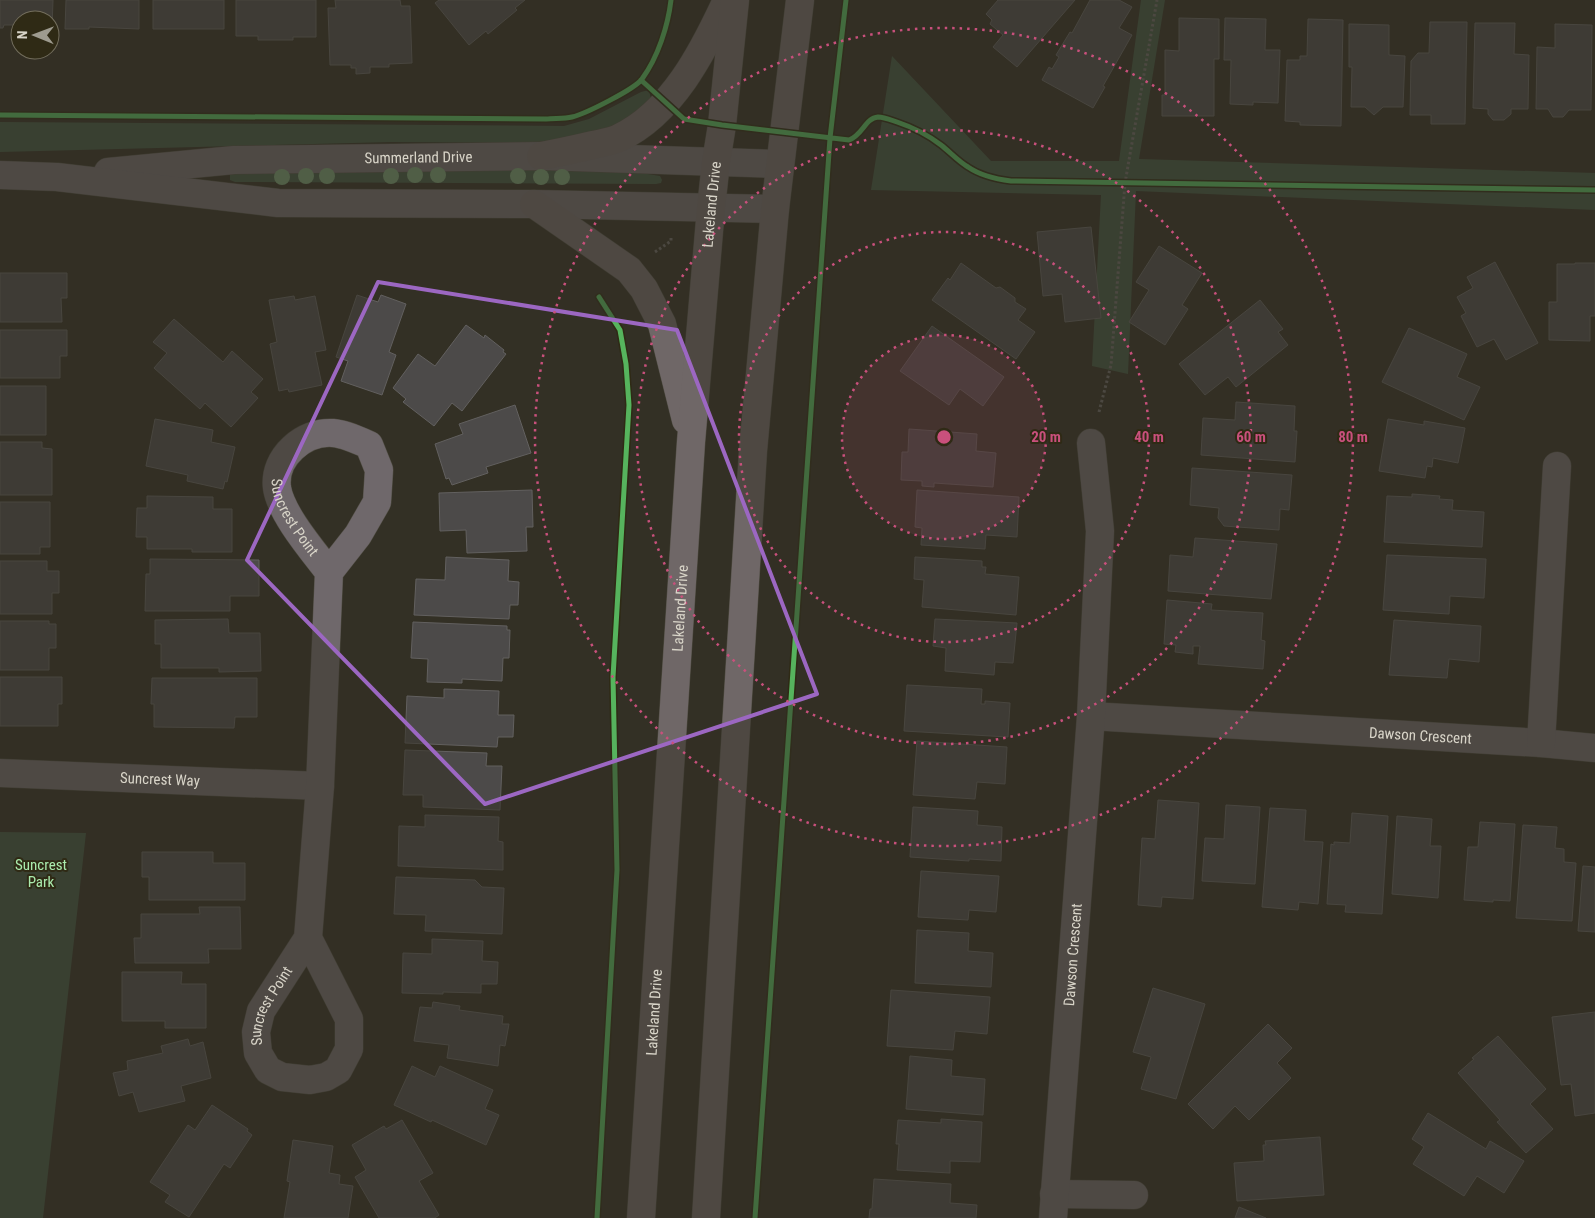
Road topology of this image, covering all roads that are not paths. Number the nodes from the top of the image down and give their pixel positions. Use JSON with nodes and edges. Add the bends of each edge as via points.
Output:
{"nodes":[{"id":1,"x":727,"y":0,"type":"edge"},
{"id":2,"x":735,"y":0,"type":"edge"},
{"id":3,"x":800,"y":0,"type":"edge"},
{"id":4,"x":541,"y":156,"type":"junction"},
{"id":5,"x":716,"y":162,"type":"junction"},
{"id":6,"x":780,"y":164,"type":"junction"},
{"id":7,"x":0,"y":175,"type":"edge"},
{"id":8,"x":57,"y":177,"type":"junction"},
{"id":9,"x":534,"y":204,"type":"junction"},
{"id":10,"x":711,"y":208,"type":"junction"},
{"id":11,"x":775,"y":209,"type":"junction"},
{"id":12,"x":691,"y":442,"type":"junction"},
{"id":13,"x":1091,"y":443,"type":"road end"},
{"id":14,"x":1557,"y":466,"type":"dead end"},
{"id":15,"x":329,"y":572,"type":"junction"},
{"id":16,"x":1091,"y":716,"type":"junction"},
{"id":17,"x":1540,"y":743,"type":"junction"},
{"id":18,"x":1595,"y":748,"type":"edge"},
{"id":19,"x":0,"y":773,"type":"edge"},
{"id":20,"x":320,"y":786,"type":"junction"},
{"id":21,"x":308,"y":938,"type":"junction"},
{"id":22,"x":1134,"y":1195,"type":"dead end"},
{"id":23,"x":1054,"y":1206,"type":"edge"},
{"id":24,"x":641,"y":1218,"type":"edge"},
{"id":25,"x":706,"y":1218,"type":"edge"}],
"edges":[{"from":1,"to":4,"type":"main road","via":[[690,69],[642,125],[617,140]]},
{"from":2,"to":5,"type":"main road","name":"Lakeland Drive"},
{"from":3,"to":6,"type":"main road"},
{"from":4,"to":5,"type":"street","name":"Summerland Drive"},
{"from":4,"to":8,"type":"street","name":"Summerland Drive","via":[[234,160]]},
{"from":5,"to":6,"type":"street","name":"Summerland Drive"},
{"from":5,"to":10,"type":"main road","name":"Lakeland Drive"},
{"from":6,"to":11,"type":"main road"},
{"from":7,"to":8,"type":"street","name":"Summerland Drive"},
{"from":8,"to":9,"type":"street","name":"Summerland Drive","via":[[278,203]]},
{"from":9,"to":10,"type":"street","name":"Summerland Drive"},
{"from":9,"to":12,"type":"main road","via":[[629,270],[644,290],[662,324]]},
{"from":10,"to":11,"type":"street","name":"Summerland Drive"},
{"from":10,"to":12,"type":"main road","name":"Lakeland Drive"},
{"from":11,"to":25,"type":"main road","via":[[753,451]]},
{"from":12,"to":24,"type":"main road","name":"Lakeland Drive"},
{"from":13,"to":16,"type":"street","name":"Dawson Crescent","via":[[1100,531]]},
{"from":14,"to":17,"type":"street"},
{"from":15,"to":15,"type":"street","name":"Suncrest Point","via":[[358,535],[377,502],[379,470],[369,445],[332,433],[309,436],[292,448],[279,466],[277,487],[284,508]]},
{"from":15,"to":20,"type":"street","name":"Suncrest Point"},
{"from":16,"to":17,"type":"street","name":"Dawson Crescent"},
{"from":16,"to":23,"type":"street","name":"Dawson Crescent"},
{"from":17,"to":18,"type":"street","name":"Dawson Crescent"},
{"from":19,"to":20,"type":"street","name":"Suncrest Way"},
{"from":20,"to":21,"type":"street","name":"Suncrest Point"},
{"from":21,"to":21,"type":"street","name":"Suncrest Point","via":[[261,1011],[256,1032],[258,1053],[268,1070],[282,1077],[310,1080],[326,1077],[338,1070],[349,1049],[349,1019]]},
{"from":22,"to":23,"type":"street","name":"Dawson Crescent"}]}
